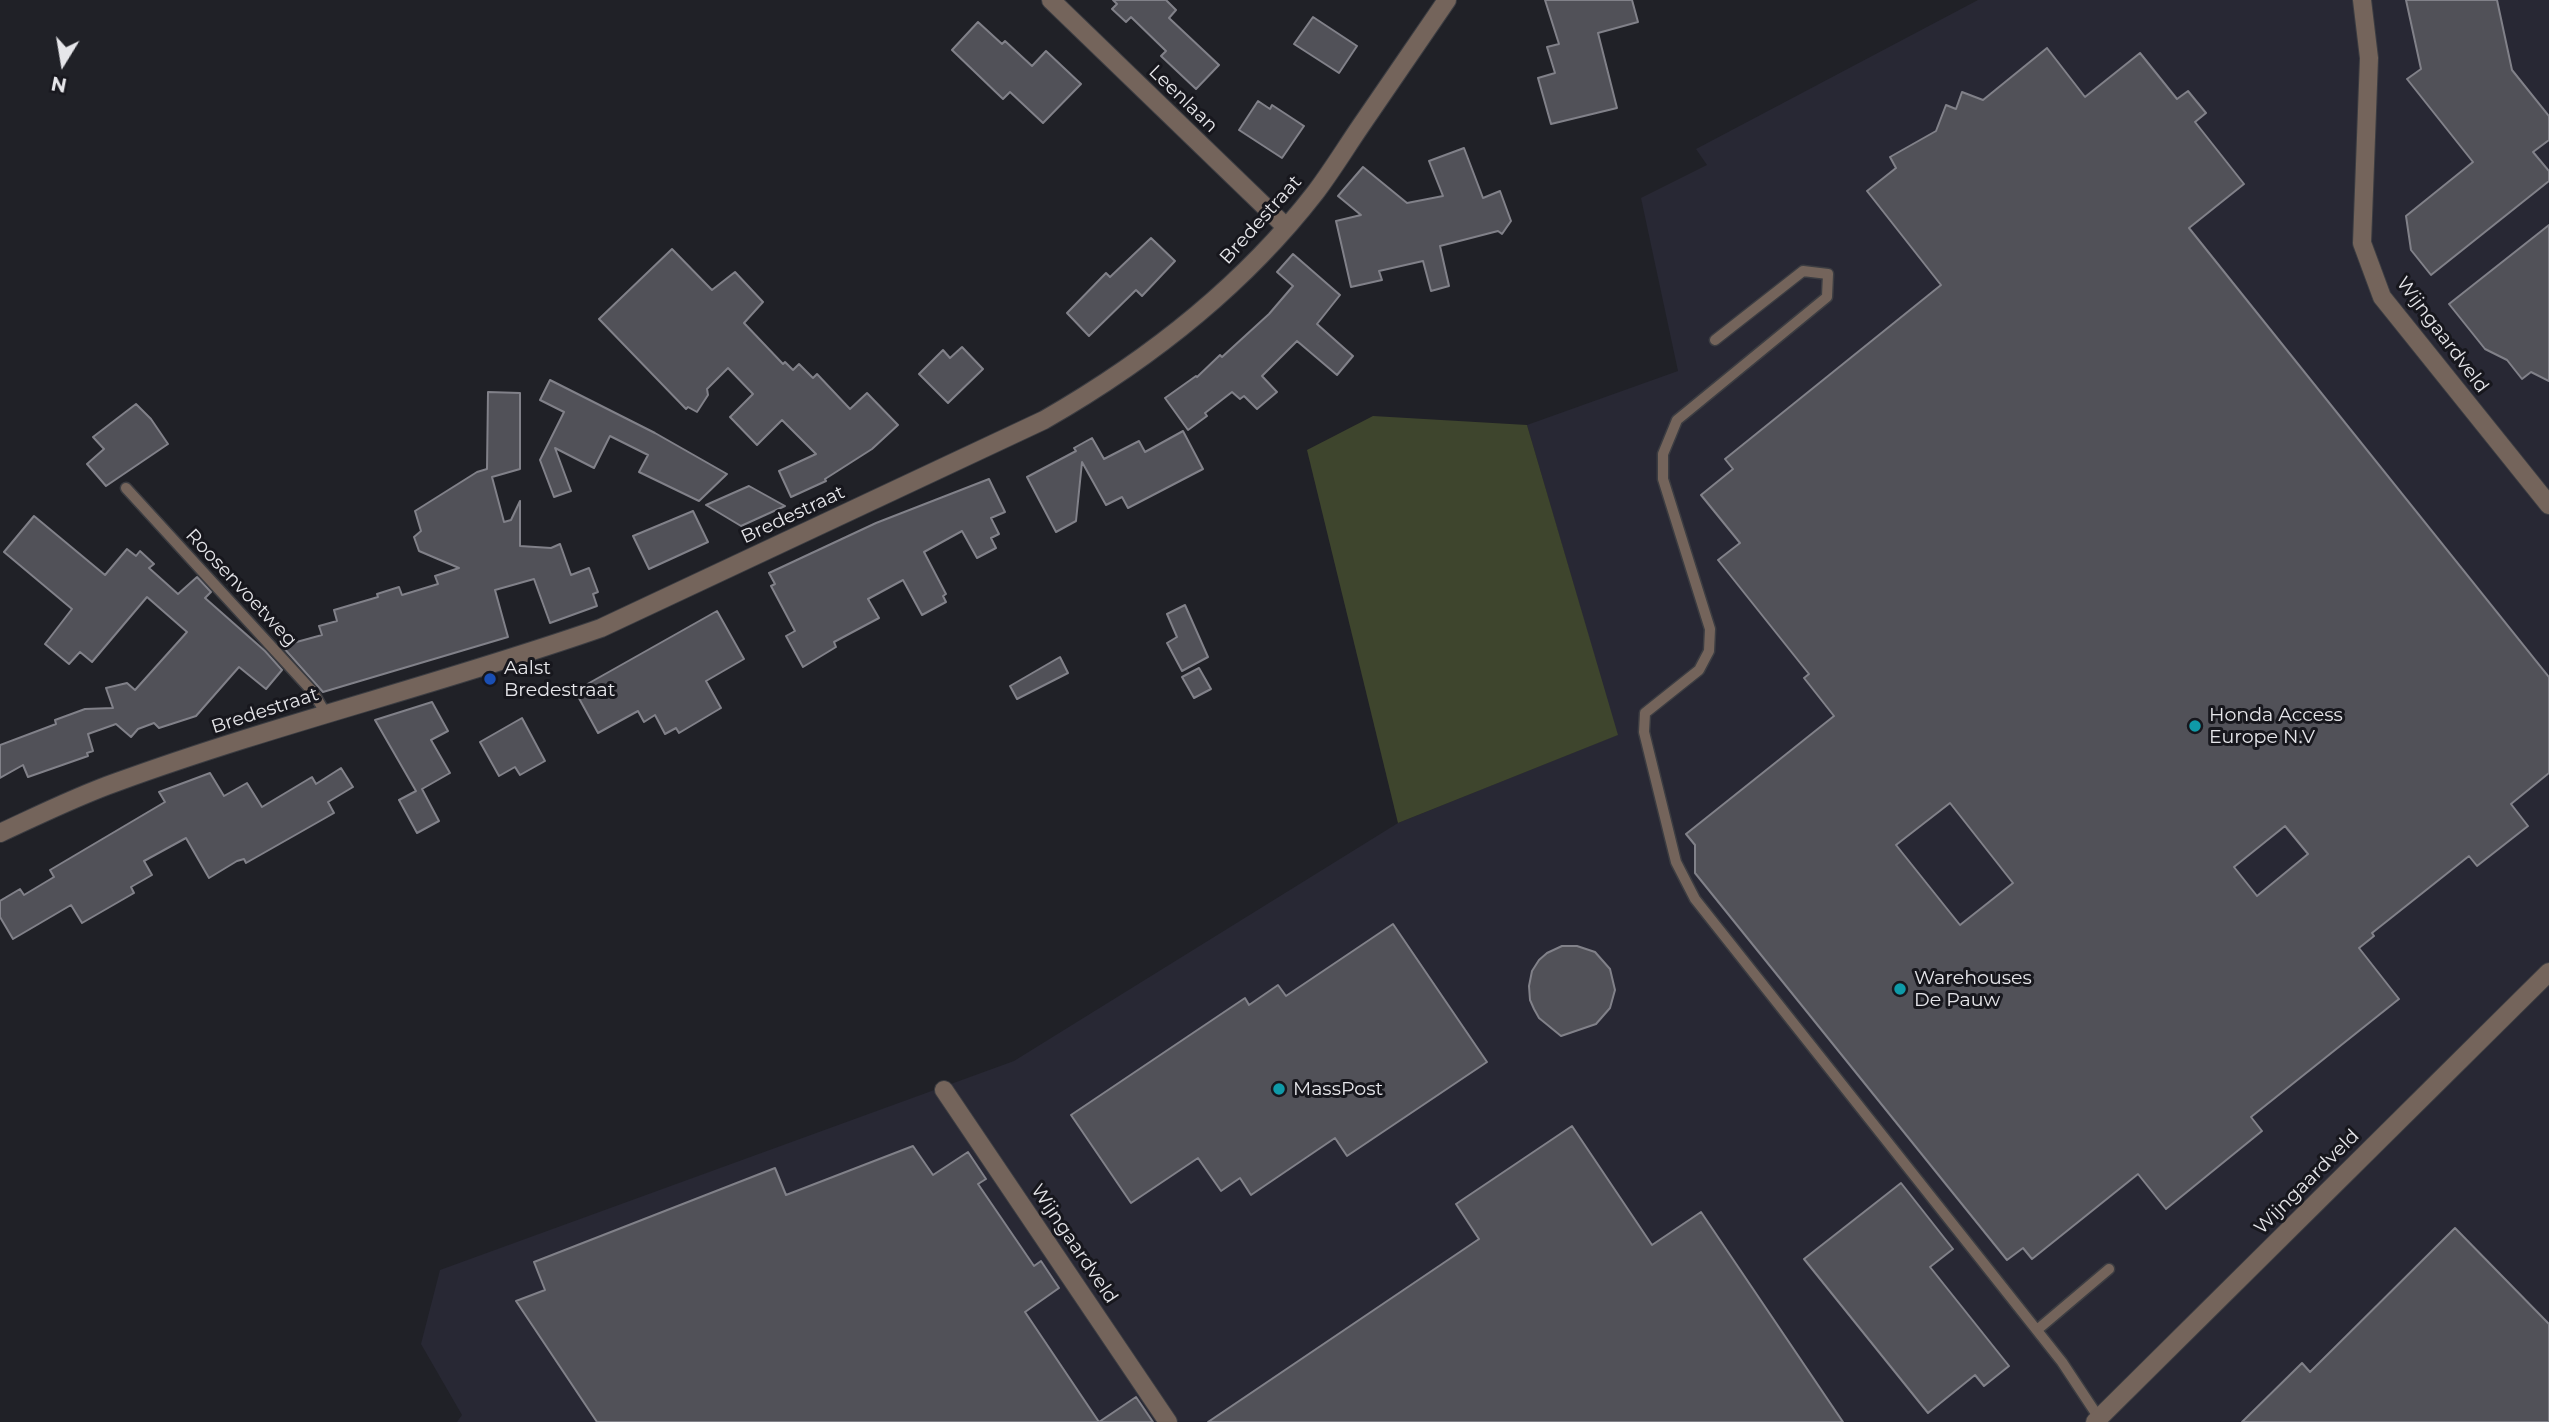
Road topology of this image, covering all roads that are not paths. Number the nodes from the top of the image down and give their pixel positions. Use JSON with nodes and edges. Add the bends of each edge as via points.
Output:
{"nodes":[{"id":1,"x":1051,"y":0,"type":"edge"},
{"id":2,"x":1447,"y":0,"type":"edge"},
{"id":3,"x":2362,"y":0,"type":"edge"},
{"id":4,"x":1286,"y":227,"type":"junction"},
{"id":5,"x":1715,"y":340,"type":"dead end"},
{"id":6,"x":126,"y":488,"type":"dead end"},
{"id":7,"x":2549,"y":505,"type":"edge"},
{"id":8,"x":326,"y":714,"type":"junction"},
{"id":9,"x":0,"y":833,"type":"edge"},
{"id":10,"x":2549,"y":972,"type":"edge"},
{"id":11,"x":944,"y":1090,"type":"dead end"},
{"id":12,"x":2109,"y":1269,"type":"dead end"},
{"id":13,"x":2037,"y":1330,"type":"junction"},
{"id":14,"x":2097,"y":1420,"type":"edge"},
{"id":15,"x":1168,"y":1422,"type":"edge"}],
"edges":[{"from":1,"to":4,"type":"street","name":"Leenlaan"},
{"from":2,"to":4,"type":"street","name":"Bredestraat"},
{"from":3,"to":7,"type":"street","name":"Wijngaardveld","via":[[2369,58],[2362,243],[2382,297]]},
{"from":4,"to":8,"type":"street","name":"Bredestraat","via":[[1180,330],[1090,394],[1044,420],[600,628]]},
{"from":5,"to":13,"type":"lane","via":[[1803,271],[1828,274],[1828,297],[1677,420],[1662,454],[1663,479],[1710,629],[1709,651],[1699,670],[1645,713],[1644,732],[1676,862],[1695,899]]},
{"from":6,"to":8,"type":"lane","name":"Roosenvoetweg","via":[[313,692]]},
{"from":8,"to":9,"type":"street","name":"Bredestraat","via":[[117,782]]},
{"from":10,"to":14,"type":"street","name":"Wijngaardveld"},
{"from":11,"to":15,"type":"street","name":"Wijngaardveld"},
{"from":12,"to":13,"type":"lane"},
{"from":13,"to":14,"type":"lane"}]}
